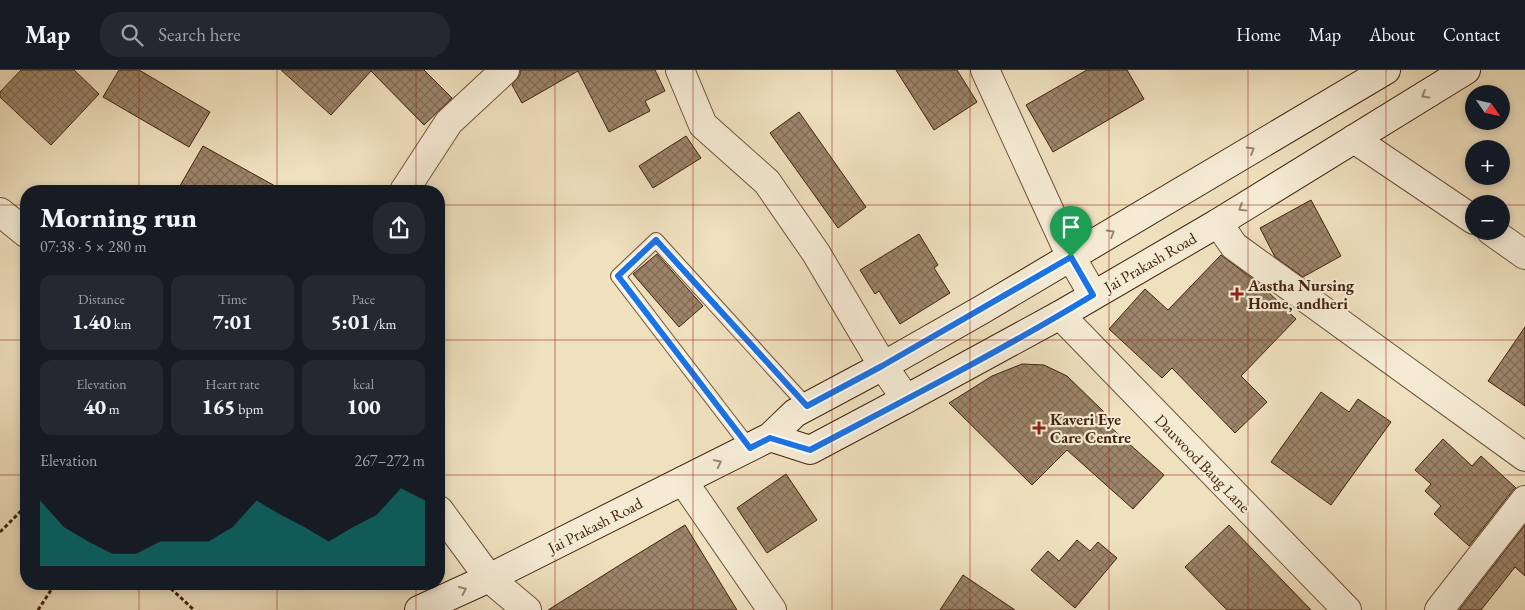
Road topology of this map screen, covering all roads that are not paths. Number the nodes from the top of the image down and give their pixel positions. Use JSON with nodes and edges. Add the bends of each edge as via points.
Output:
{"nodes":[{"id":1,"x":505,"y":70,"type":"edge"},
{"id":2,"x":680,"y":70,"type":"edge"},
{"id":3,"x":985,"y":70,"type":"edge"},
{"id":4,"x":1386,"y":70,"type":"edge"},
{"id":5,"x":1466,"y":70,"type":"edge"},
{"id":6,"x":1354,"y":139,"type":"junction"},
{"id":7,"x":408,"y":185,"type":"edge"},
{"id":8,"x":0,"y":212,"type":"edge"},
{"id":9,"x":1465,"y":214,"type":"edge"},
{"id":10,"x":1218,"y":223,"type":"junction"},
{"id":11,"x":20,"y":227,"type":"edge"},
{"id":12,"x":1504,"y":240,"type":"edge"},
{"id":13,"x":1525,"y":254,"type":"edge"},
{"id":14,"x":1071,"y":257,"type":"junction"},
{"id":15,"x":1093,"y":295,"type":"junction"},
{"id":16,"x":1060,"y":315,"type":"junction"},
{"id":17,"x":882,"y":366,"type":"junction"},
{"id":18,"x":906,"y":399,"type":"junction"},
{"id":19,"x":807,"y":406,"type":"junction"},
{"id":20,"x":760,"y":443,"type":"junction"},
{"id":21,"x":1525,"y":457,"type":"edge"},
{"id":22,"x":683,"y":481,"type":"junction"},
{"id":23,"x":1525,"y":500,"type":"edge"},
{"id":24,"x":445,"y":518,"type":"edge"},
{"id":25,"x":489,"y":578,"type":"junction"},
{"id":26,"x":418,"y":610,"type":"edge"},
{"id":27,"x":527,"y":610,"type":"edge"},
{"id":28,"x":772,"y":610,"type":"edge"},
{"id":29,"x":1347,"y":610,"type":"edge"},
{"id":30,"x":1439,"y":610,"type":"edge"}],
"edges":[{"from":1,"to":7,"type":"street","via":[[450,122]]},
{"from":2,"to":17,"type":"street","via":[[703,124],[768,182],[816,253]]},
{"from":3,"to":14,"type":"street"},
{"from":14,"to":4,"type":"street","name":"Jai Prakash Road","one_way":true},
{"from":5,"to":6,"type":"street","name":"Jai Prakash Road","one_way":true},
{"from":6,"to":9,"type":"street"},
{"from":6,"to":10,"type":"street","name":"Jai Prakash Road","one_way":true},
{"from":8,"to":11,"type":"street"},
{"from":10,"to":15,"type":"street","name":"Jai Prakash Road"},
{"from":10,"to":21,"type":"street","via":[[1234,246]]},
{"from":12,"to":13,"type":"street"},
{"from":14,"to":15,"type":"street"},
{"from":14,"to":17,"type":"street","name":"Jai Prakash Road"},
{"from":15,"to":16,"type":"street","name":"Jai Prakash Road"},
{"from":16,"to":18,"type":"street","name":"Jai Prakash Road"},
{"from":16,"to":29,"type":"street","name":"Dauwood Baug Lane"},
{"from":17,"to":18,"type":"street"},
{"from":17,"to":19,"type":"street","name":"Jai Prakash Road"},
{"from":18,"to":20,"type":"street","name":"Jai Prakash Road","via":[[810,450]]},
{"from":19,"to":20,"type":"street","name":"Jai Prakash Road","via":[[795,412]]},
{"from":19,"to":20,"type":"lane","via":[[656,240],[618,276]]},
{"from":22,"to":20,"type":"street","name":"Jai Prakash Road","one_way":true},
{"from":22,"to":25,"type":"street","name":"Jai Prakash Road"},
{"from":22,"to":28,"type":"street"},
{"from":23,"to":30,"type":"street"},
{"from":24,"to":25,"type":"street"},
{"from":26,"to":25,"type":"street","name":"Jai Prakash Road","one_way":true},
{"from":25,"to":27,"type":"street"}]}
